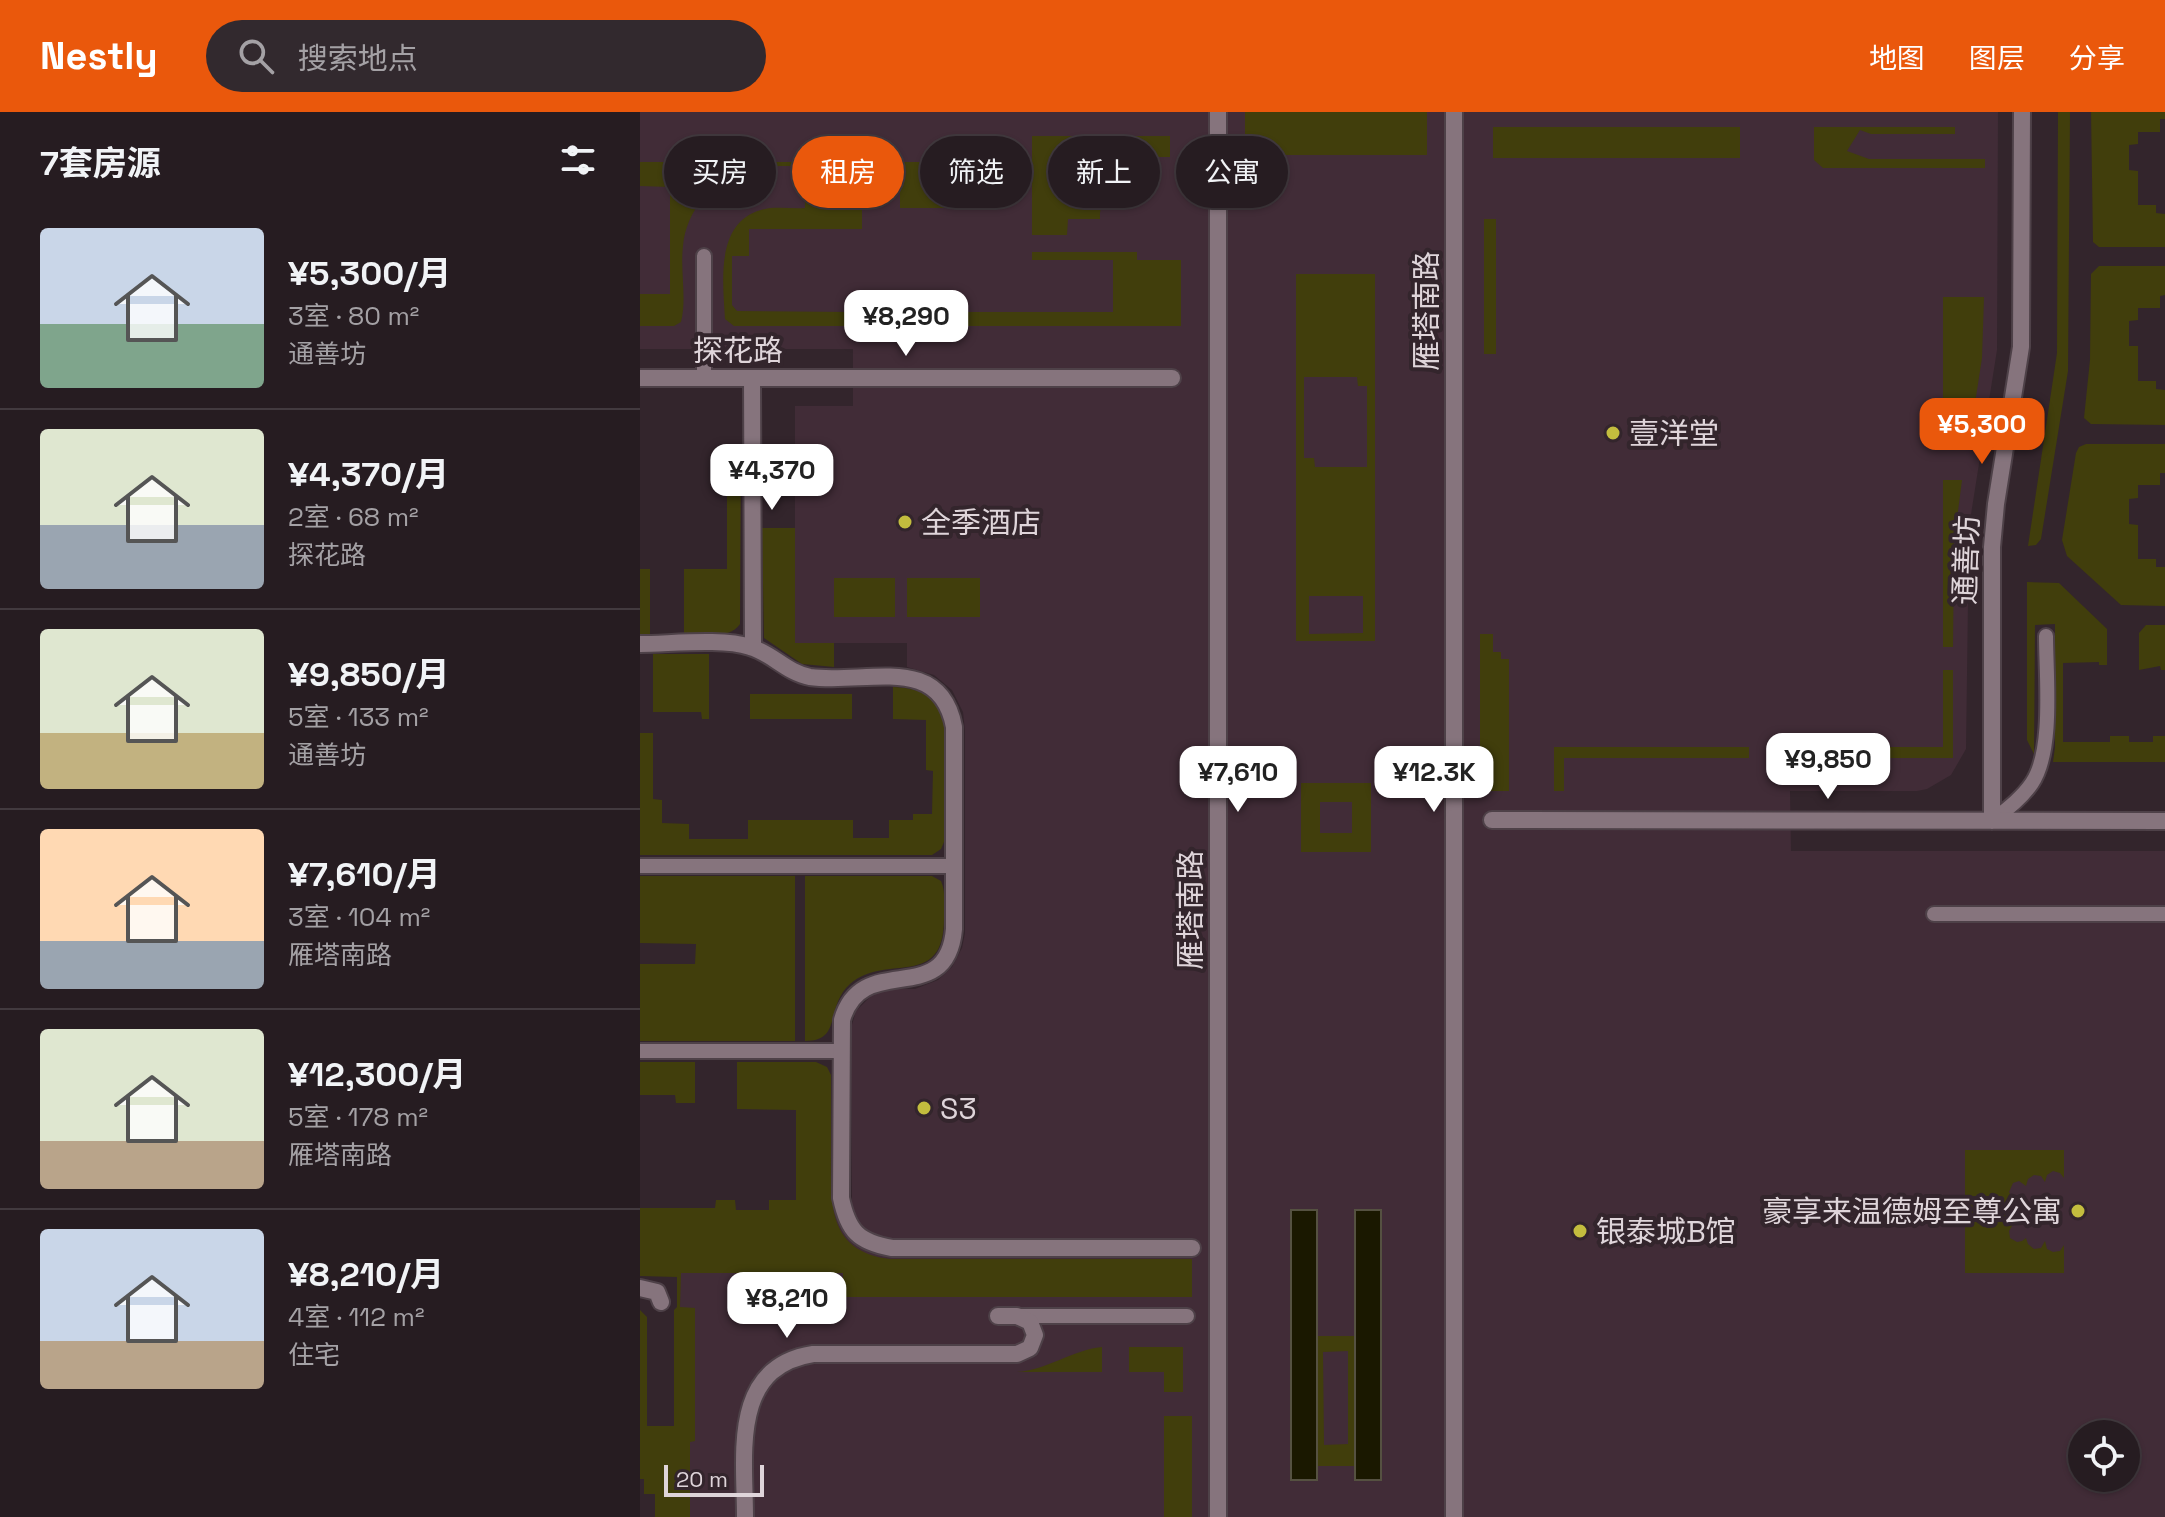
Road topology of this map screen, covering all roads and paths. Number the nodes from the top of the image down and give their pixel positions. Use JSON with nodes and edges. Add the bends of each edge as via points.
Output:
{"nodes":[{"id":1,"x":1218,"y":112,"type":"edge"},
{"id":2,"x":1454,"y":112,"type":"edge"},
{"id":3,"x":2022,"y":112,"type":"edge"},
{"id":4,"x":704,"y":256,"type":"dead end"},
{"id":5,"x":640,"y":378,"type":"edge"},
{"id":6,"x":704,"y":378,"type":"junction"},
{"id":7,"x":752,"y":378,"type":"junction"},
{"id":8,"x":1172,"y":378,"type":"dead end"},
{"id":9,"x":2046,"y":636,"type":"dead end"},
{"id":10,"x":640,"y":644,"type":"edge"},
{"id":11,"x":753,"y":647,"type":"junction"},
{"id":12,"x":1492,"y":820,"type":"dead end"},
{"id":13,"x":1992,"y":821,"type":"junction"},
{"id":14,"x":2165,"y":821,"type":"edge"},
{"id":15,"x":640,"y":866,"type":"edge"},
{"id":16,"x":954,"y":866,"type":"junction"},
{"id":17,"x":1934,"y":914,"type":"dead end"},
{"id":18,"x":2165,"y":914,"type":"edge"},
{"id":19,"x":640,"y":1051,"type":"edge"},
{"id":20,"x":841,"y":1051,"type":"junction"},
{"id":21,"x":1192,"y":1248,"type":"dead end"},
{"id":22,"x":640,"y":1288,"type":"edge"},
{"id":23,"x":661,"y":1302,"type":"dead end"},
{"id":24,"x":998,"y":1316,"type":"dead end"},
{"id":25,"x":1017,"y":1316,"type":"junction"},
{"id":26,"x":1187,"y":1316,"type":"dead end"},
{"id":27,"x":745,"y":1517,"type":"edge"},
{"id":28,"x":1218,"y":1517,"type":"edge"},
{"id":29,"x":1454,"y":1517,"type":"edge"}],
"edges":[{"from":1,"to":28,"type":"street","name":"雁塔南路"},
{"from":2,"to":29,"type":"street","name":"雁塔南路"},
{"from":3,"to":13,"type":"street","name":"通善坊","via":[[2021,347],[1992,547]]},
{"from":4,"to":6,"type":"lane"},
{"from":5,"to":6,"type":"street","name":"探花路"},
{"from":6,"to":7,"type":"street","name":"探花路"},
{"from":7,"to":8,"type":"street","name":"探花路"},
{"from":7,"to":11,"type":"street"},
{"from":9,"to":13,"type":"lane","via":[[2042,763],[2032,783]]},
{"from":10,"to":11,"type":"street"},
{"from":11,"to":16,"type":"street","via":[[805,676],[904,677],[940,692],[951,708],[954,727]]},
{"from":12,"to":13,"type":"street"},
{"from":13,"to":14,"type":"street"},
{"from":15,"to":16,"type":"lane"},
{"from":16,"to":20,"type":"street","via":[[954,929],[946,957],[923,975],[881,980],[856,994],[842,1020]]},
{"from":17,"to":18,"type":"lane"},
{"from":19,"to":20,"type":"lane"},
{"from":20,"to":21,"type":"street","via":[[841,1198],[856,1234],[871,1244]]},
{"from":22,"to":23,"type":"street","via":[[657,1292]]},
{"from":24,"to":25,"type":"street"},
{"from":25,"to":26,"type":"lane"},
{"from":25,"to":27,"type":"street","via":[[1030,1322],[1035,1335],[1030,1348],[1017,1354],[813,1354],[779,1367],[757,1390],[746,1418]]}]}
